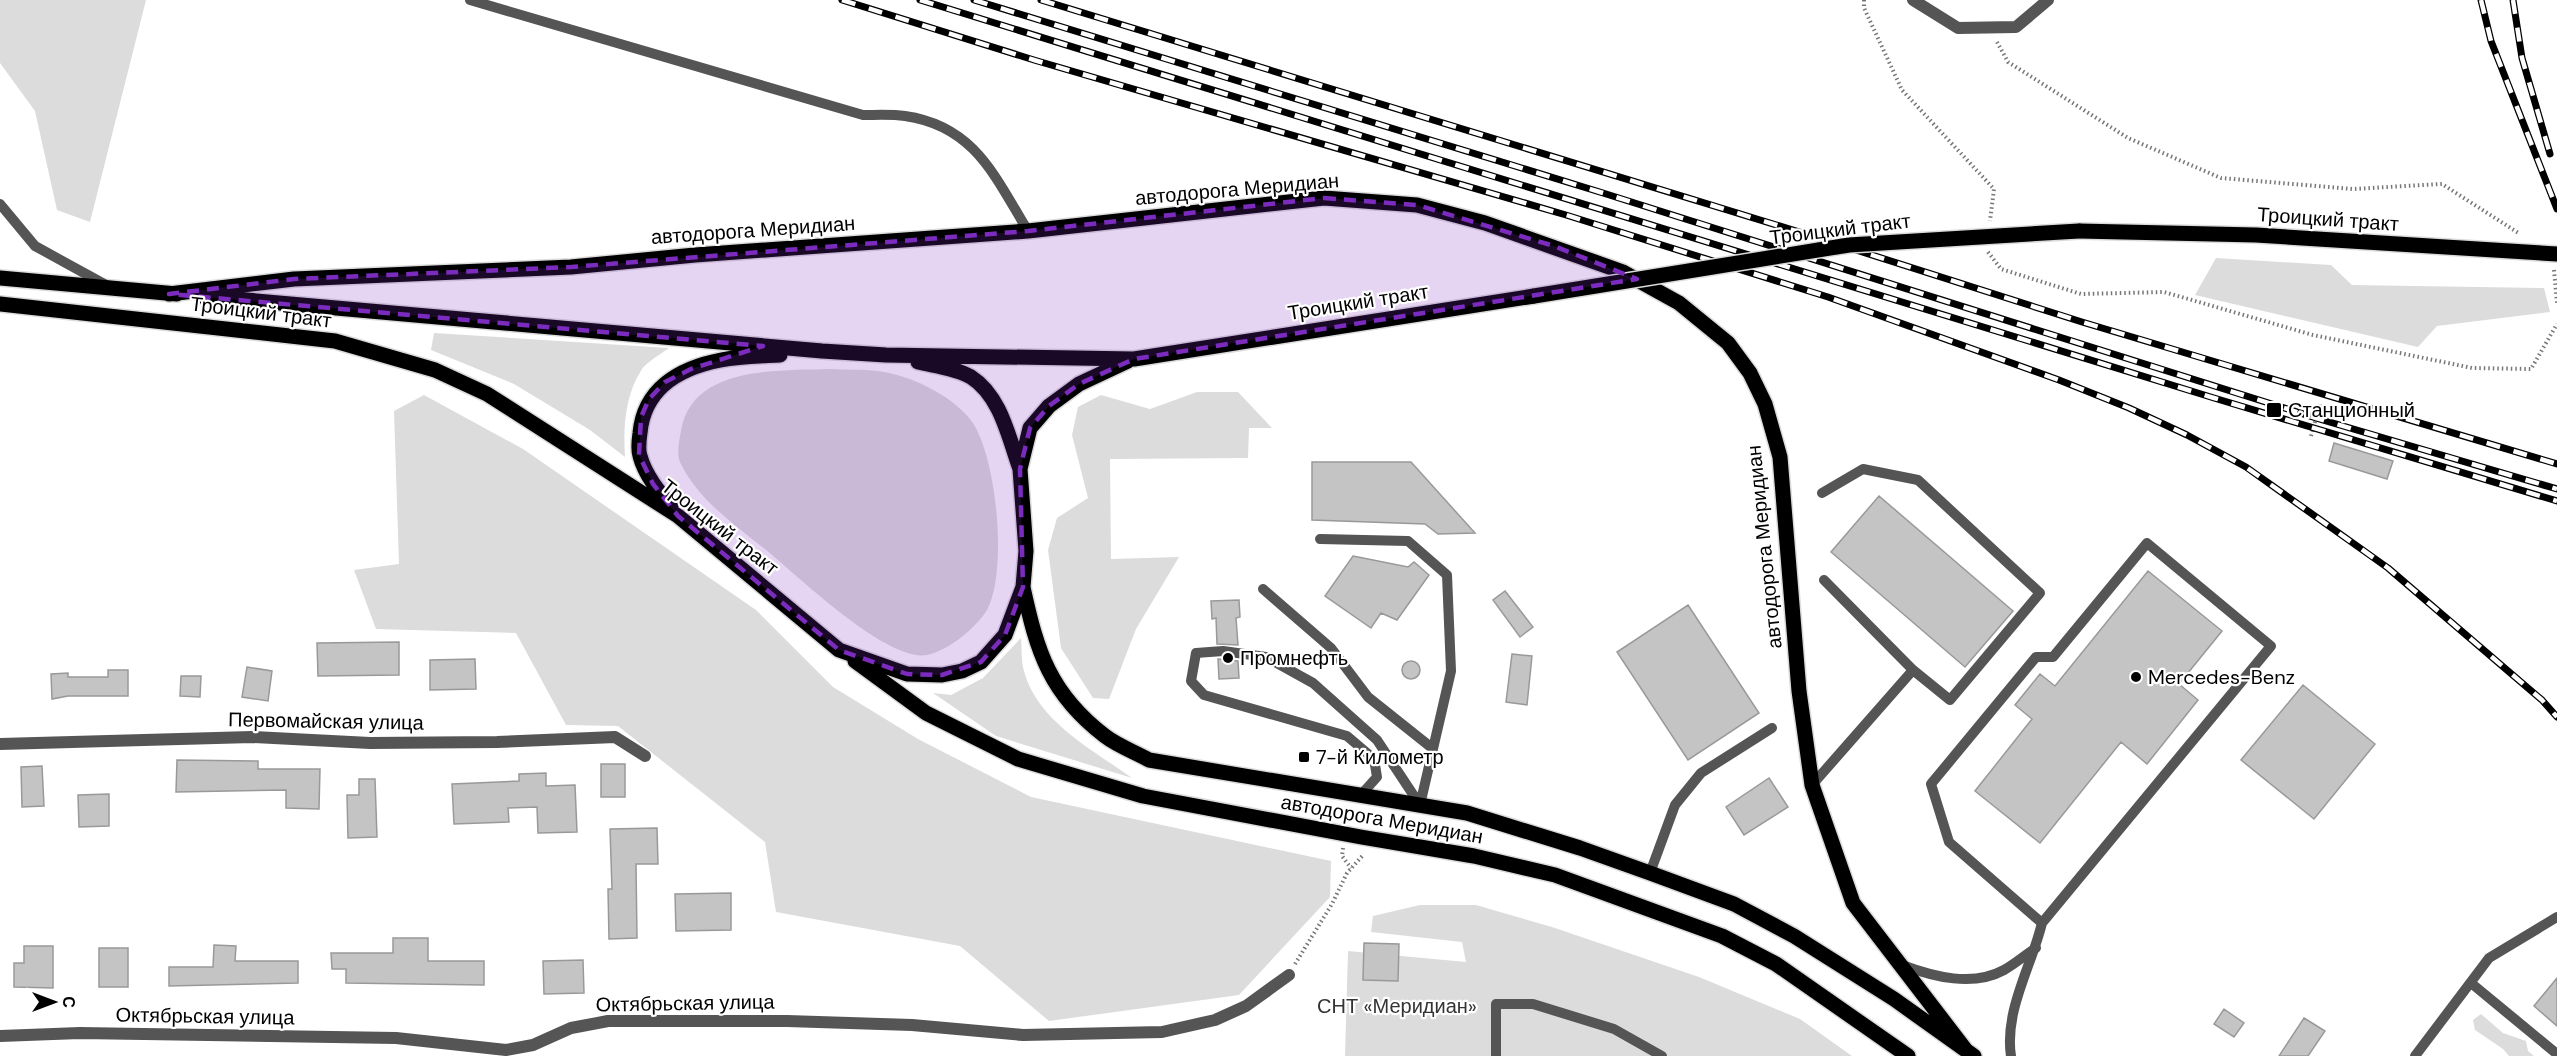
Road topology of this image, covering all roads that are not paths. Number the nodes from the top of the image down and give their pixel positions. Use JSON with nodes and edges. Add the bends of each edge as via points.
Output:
{"nodes":[{"id":1,"x":471,"y":0,"type":"edge"},
{"id":2,"x":1913,"y":0,"type":"edge"},
{"id":3,"x":2048,"y":0,"type":"edge"},
{"id":4,"x":0,"y":204,"type":"edge"},
{"id":5,"x":1028,"y":231,"type":"junction"},
{"id":6,"x":2555,"y":254,"type":"edge"},
{"id":7,"x":0,"y":278,"type":"edge"},
{"id":8,"x":111,"y":288,"type":"junction"},
{"id":9,"x":169,"y":294,"type":"junction"},
{"id":10,"x":0,"y":304,"type":"edge"},
{"id":11,"x":822,"y":351,"type":"junction"},
{"id":12,"x":886,"y":355,"type":"junction"},
{"id":13,"x":1134,"y":359,"type":"junction"},
{"id":14,"x":1020,"y":470,"type":"junction"},
{"id":15,"x":1822,"y":493,"type":"dead end"},
{"id":16,"x":678,"y":516,"type":"junction"},
{"id":17,"x":1320,"y":539,"type":"dead end"},
{"id":18,"x":1824,"y":580,"type":"dead end"},
{"id":19,"x":1023,"y":587,"type":"junction"},
{"id":20,"x":1263,"y":589,"type":"dead end"},
{"id":21,"x":840,"y":650,"type":"junction"},
{"id":22,"x":1913,"y":670,"type":"junction"},
{"id":23,"x":1772,"y":728,"type":"dead end"},
{"id":24,"x":0,"y":744,"type":"edge"},
{"id":25,"x":1432,"y":748,"type":"junction"},
{"id":26,"x":645,"y":756,"type":"dead end"},
{"id":27,"x":1812,"y":785,"type":"junction"},
{"id":28,"x":1359,"y":797,"type":"junction"},
{"id":29,"x":1420,"y":805,"type":"junction"},
{"id":30,"x":1650,"y":873,"type":"junction"},
{"id":31,"x":2557,"y":917,"type":"edge"},
{"id":32,"x":2042,"y":923,"type":"junction"},
{"id":33,"x":2036,"y":948,"type":"junction"},
{"id":34,"x":1899,"y":964,"type":"junction"},
{"id":35,"x":1289,"y":975,"type":"road end"},
{"id":36,"x":2471,"y":983,"type":"junction"},
{"id":37,"x":0,"y":1036,"type":"edge"},
{"id":38,"x":535,"y":1050,"type":"edge"},
{"id":39,"x":1970,"y":1053,"type":"edge"},
{"id":40,"x":2557,"y":1054,"type":"edge"},
{"id":41,"x":1496,"y":1056,"type":"edge"},
{"id":42,"x":1662,"y":1056,"type":"edge"},
{"id":43,"x":1908,"y":1056,"type":"edge"},
{"id":44,"x":2011,"y":1056,"type":"edge"},
{"id":45,"x":2415,"y":1056,"type":"edge"}],
"edges":[{"from":1,"to":5,"type":"lane","via":[[863,115],[905,116],[949,128],[985,159]]},
{"from":2,"to":3,"type":"street","via":[[1958,28],[2016,27]]},
{"from":4,"to":8,"type":"lane","via":[[35,246]]},
{"from":5,"to":9,"type":"main road","name":"автодорога Меридиан","via":[[571,267],[294,279]]},
{"from":5,"to":27,"type":"main road","name":"автодорога Меридиан","via":[[1324,198],[1417,205],[1485,223],[1604,264],[1679,303],[1728,343],[1750,373],[1765,404],[1780,457],[1799,691]]},
{"from":6,"to":13,"type":"main road","name":"Троицкий тракт","bridge":true,"via":[[2256,235],[2079,231],[1849,245]]},
{"from":7,"to":8,"type":"main road","name":"Троицкий тракт"},
{"from":8,"to":9,"type":"main road","name":"Троицкий тракт"},
{"from":9,"to":11,"type":"main road","name":"Троицкий тракт"},
{"from":10,"to":16,"type":"main road","name":"Троицкий тракт","via":[[335,342],[435,370],[488,394]]},
{"from":11,"to":12,"type":"main road","name":"Троицкий тракт"},
{"from":11,"to":16,"type":"main road","via":[[720,360],[665,382],[649,399],[641,417],[639,455],[653,484]]},
{"from":12,"to":13,"type":"main road","name":"Троицкий тракт"},
{"from":12,"to":14,"type":"main road","via":[[949,369],[971,378],[989,393],[1002,417]]},
{"from":13,"to":14,"type":"main road","name":"Троицкий тракт","via":[[1079,384],[1049,406],[1030,428]]},
{"from":14,"to":19,"type":"main road","name":"Троицкий тракт","via":[[1026,551]]},
{"from":15,"to":22,"type":"lane","via":[[1863,469],[1917,480],[2040,593],[1950,700]]},
{"from":16,"to":21,"type":"main road","name":"Троицкий тракт"},
{"from":17,"to":25,"type":"lane","via":[[1408,541],[1447,575],[1451,671]]},
{"from":18,"to":22,"type":"lane"},
{"from":19,"to":21,"type":"main road","name":"Троицкий тракт","via":[[1005,635],[981,662],[962,671],[907,674]]},
{"from":19,"to":28,"type":"main road","name":"автодорога Меридиан","via":[[1033,633],[1050,675],[1066,701],[1106,737],[1149,760]]},
{"from":20,"to":25,"type":"lane","via":[[1331,648],[1368,697]]},
{"from":21,"to":43,"type":"main road","name":"автодорога Меридиан","via":[[926,713],[1018,759],[1143,796],[1474,856],[1555,875],[1722,936],[1776,964]]},
{"from":22,"to":27,"type":"lane"},
{"from":23,"to":30,"type":"lane","via":[[1701,773],[1675,805]]},
{"from":24,"to":26,"type":"street","name":"Первомайская улица","via":[[252,737],[370,743],[615,737]]},
{"from":25,"to":29,"type":"lane"},
{"from":27,"to":34,"type":"main road","name":"автодорога Меридиан","via":[[1853,903]]},
{"from":28,"to":29,"type":"main road","name":"автодорога Меридиан"},
{"from":28,"to":29,"type":"lane","via":[[1377,777],[1374,759],[1347,736],[1204,695],[1191,681],[1196,653],[1223,651],[1266,657],[1313,683],[1377,740]]},
{"from":29,"to":30,"type":"main road","name":"автодорога Меридиан","via":[[1467,813]]},
{"from":30,"to":39,"type":"main road","name":"автодорога Меридиан","via":[[1734,904],[1794,936]]},
{"from":31,"to":36,"type":"lane","via":[[2489,958]]},
{"from":32,"to":32,"type":"lane","via":[[2271,646],[2147,543],[2053,657],[2036,657],[1931,784],[1949,842]]},
{"from":32,"to":33,"type":"lane"},
{"from":33,"to":34,"type":"lane","via":[[2003,971],[1969,980],[1928,975]]},
{"from":33,"to":44,"type":"lane","via":[[2015,1008]]},
{"from":34,"to":39,"type":"main road","name":"автодорога Меридиан"},
{"from":35,"to":38,"type":"street","name":"Октябрьская улица","via":[[1246,1006],[1215,1020],[1162,1032],[1023,1035],[912,1025],[608,1021],[571,1028]]},
{"from":36,"to":40,"type":"lane"},
{"from":36,"to":45,"type":"lane"},
{"from":37,"to":38,"type":"street","name":"Октябрьская улица","via":[[80,1033],[396,1038]]},
{"from":41,"to":42,"type":"lane","via":[[1496,1004],[1533,1004],[1614,1029]]}]}
